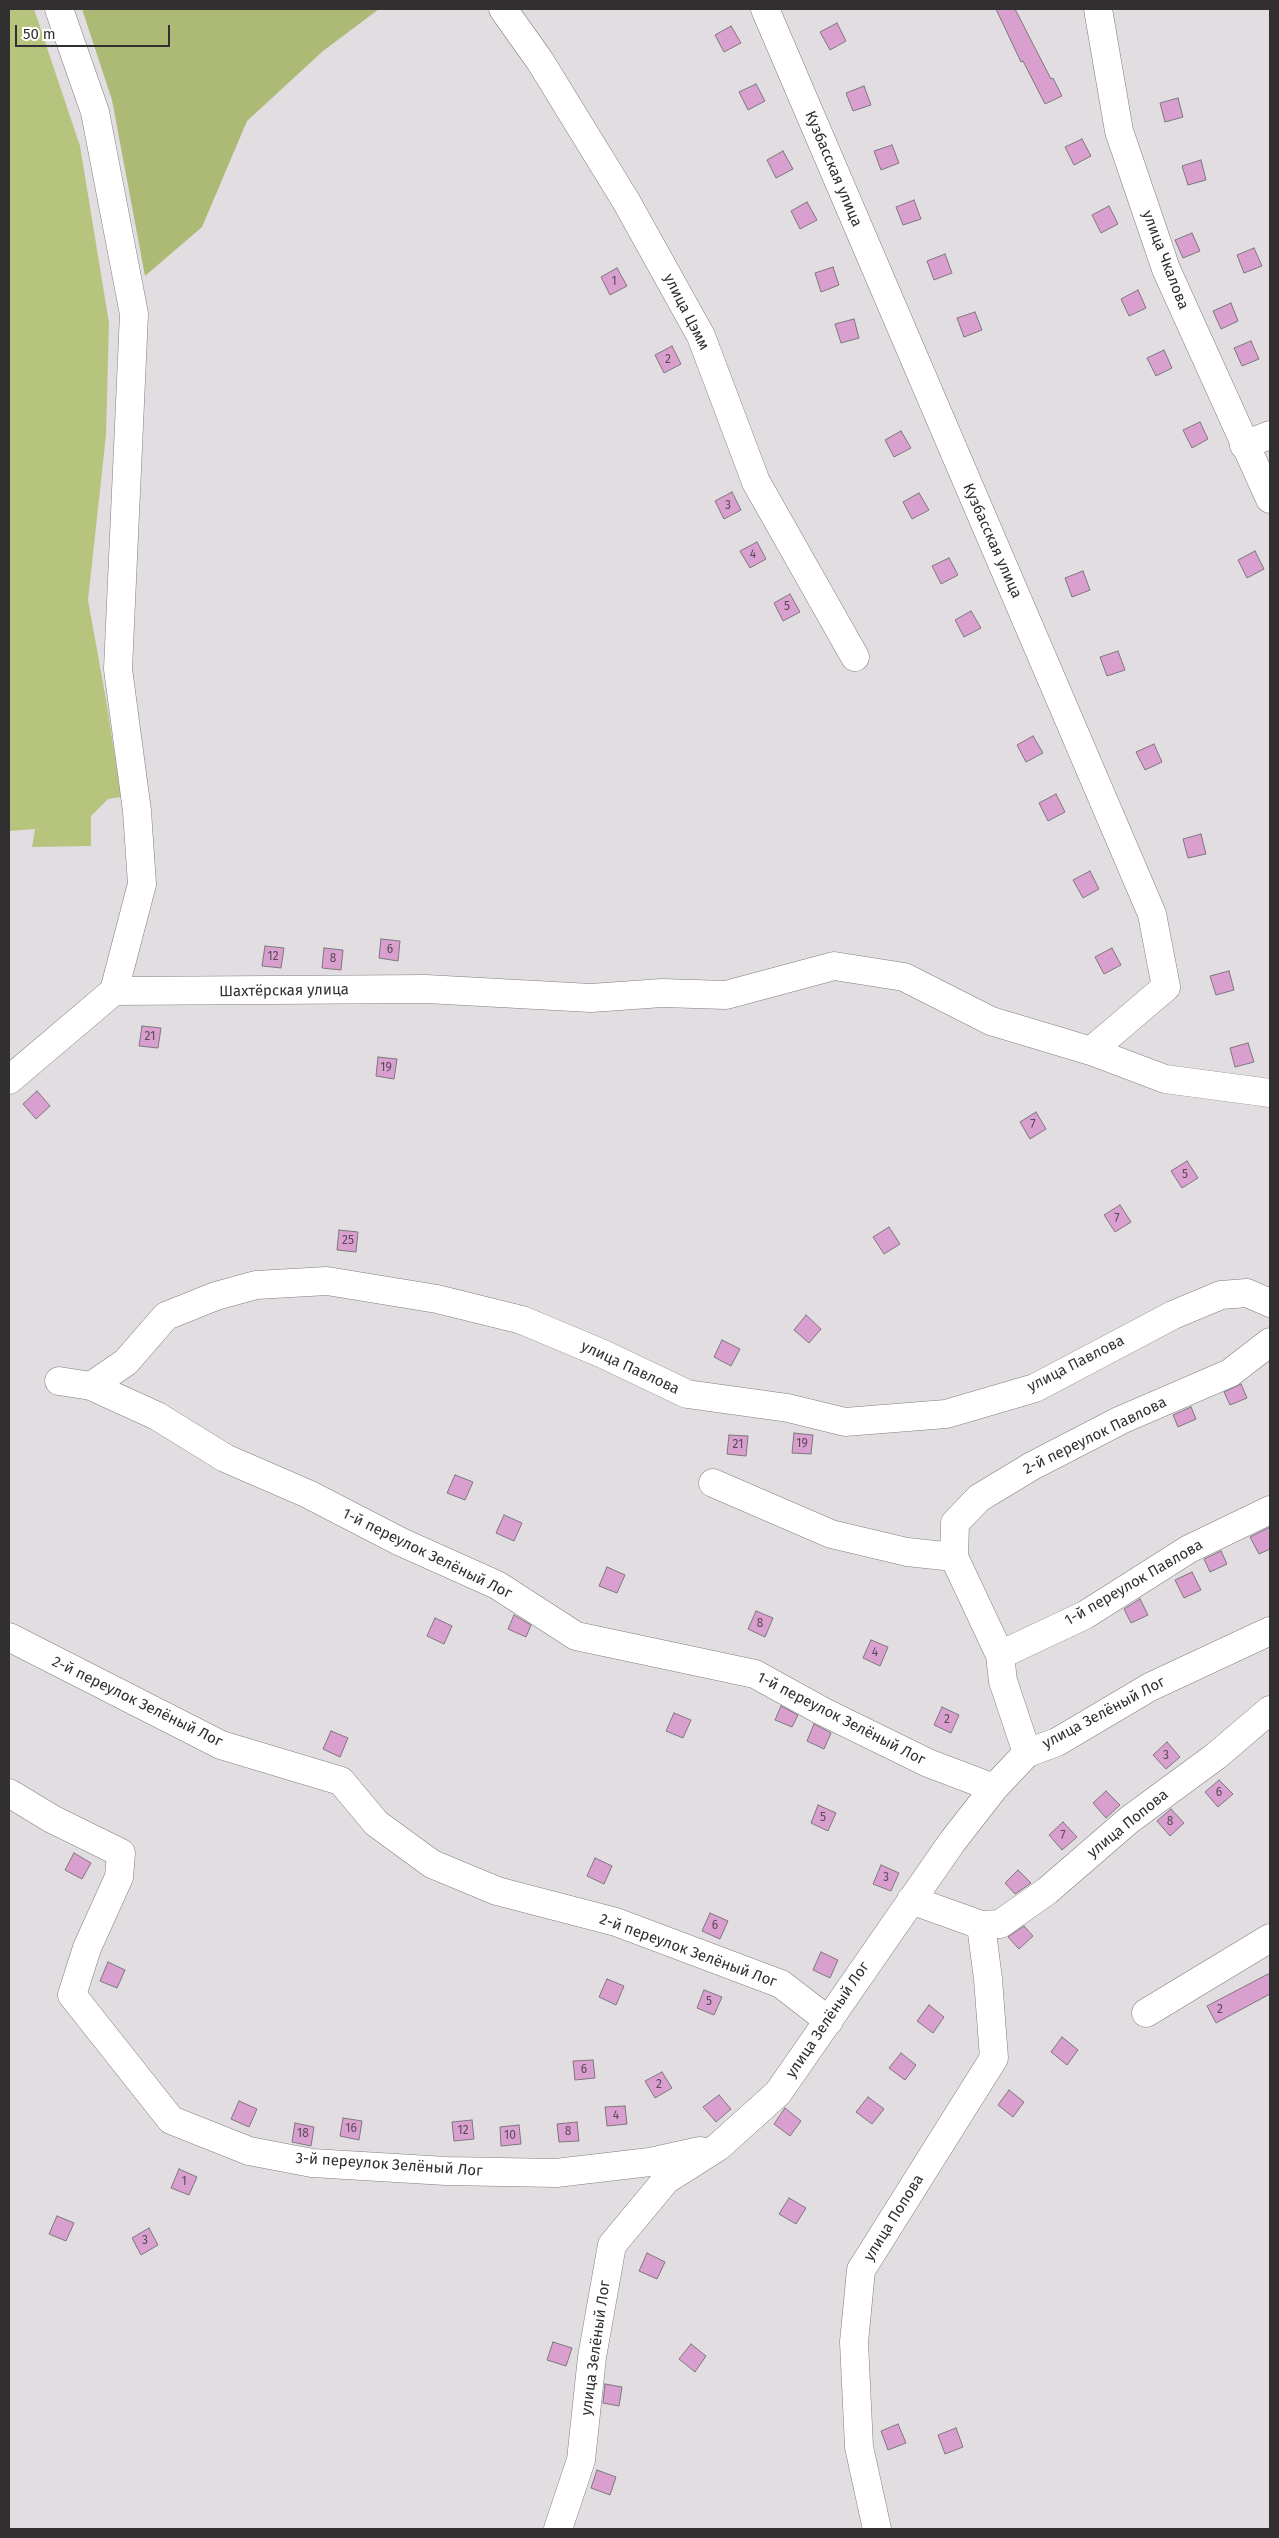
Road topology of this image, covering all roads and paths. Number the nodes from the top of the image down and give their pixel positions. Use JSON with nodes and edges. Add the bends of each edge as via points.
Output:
{"nodes":[{"id":1,"x":59,"y":9,"type":"edge"},
{"id":2,"x":503,"y":9,"type":"edge"},
{"id":3,"x":765,"y":9,"type":"edge"},
{"id":4,"x":1098,"y":9,"type":"edge"},
{"id":5,"x":1270,"y":435,"type":"edge"},
{"id":6,"x":1244,"y":445,"type":"junction"},
{"id":7,"x":1270,"y":499,"type":"edge"},
{"id":8,"x":855,"y":657,"type":"dead end"},
{"id":9,"x":114,"y":991,"type":"junction"},
{"id":10,"x":1091,"y":1051,"type":"junction"},
{"id":11,"x":9,"y":1080,"type":"edge"},
{"id":12,"x":1270,"y":1093,"type":"edge"},
{"id":13,"x":1270,"y":1303,"type":"edge"},
{"id":14,"x":1270,"y":1342,"type":"edge"},
{"id":15,"x":59,"y":1381,"type":"dead end"},
{"id":16,"x":91,"y":1386,"type":"junction"},
{"id":17,"x":713,"y":1483,"type":"dead end"},
{"id":18,"x":1270,"y":1510,"type":"edge"},
{"id":19,"x":954,"y":1557,"type":"junction"},
{"id":20,"x":1270,"y":1632,"type":"edge"},
{"id":21,"x":9,"y":1637,"type":"edge"},
{"id":22,"x":1000,"y":1655,"type":"junction"},
{"id":23,"x":1270,"y":1710,"type":"edge"},
{"id":24,"x":1028,"y":1753,"type":"junction"},
{"id":25,"x":994,"y":1788,"type":"junction"},
{"id":26,"x":9,"y":1793,"type":"edge"},
{"id":27,"x":911,"y":1900,"type":"junction"},
{"id":28,"x":981,"y":1925,"type":"junction"},
{"id":29,"x":1270,"y":1938,"type":"edge"},
{"id":30,"x":1146,"y":2013,"type":"dead end"},
{"id":31,"x":829,"y":2021,"type":"junction"},
{"id":32,"x":718,"y":2147,"type":"junction"},
{"id":33,"x":558,"y":2529,"type":"edge"},
{"id":34,"x":877,"y":2529,"type":"edge"}],
"edges":[{"from":1,"to":9,"type":"street","via":[[95,112],[134,314],[118,669],[137,811],[142,884]]},
{"from":2,"to":8,"type":"street","name":"улица Цэмм","via":[[540,61],[626,201],[701,336],[756,482]]},
{"from":3,"to":10,"type":"street","name":"Кузбасская улица","via":[[1152,914],[1166,987]]},
{"from":4,"to":6,"type":"street","name":"улица Чкалова","via":[[1120,131],[1163,260]]},
{"from":5,"to":6,"type":"street"},
{"from":6,"to":7,"type":"street","name":"улица Чкалова"},
{"from":9,"to":10,"type":"street","name":"Шахтёрская улица","via":[[426,989],[590,998],[662,993],[726,995],[834,966],[904,977],[991,1021]]},
{"from":9,"to":11,"type":"street"},
{"from":10,"to":12,"type":"street","name":"Шахтёрская улица","via":[[1165,1079]]},
{"from":13,"to":16,"type":"street","name":"улица Павлова","via":[[1247,1293],[1221,1295],[1173,1315],[1035,1388],[946,1414],[845,1422],[788,1408],[687,1394],[522,1320],[437,1298],[327,1281],[256,1285],[216,1296],[166,1316],[126,1362]]},
{"from":14,"to":19,"type":"street","name":"2-й переулок Павлова","via":[[1230,1373],[1121,1420],[1032,1466],[979,1498],[955,1523]]},
{"from":15,"to":16,"type":"street","name":"1-й переулок Зелёный Лог"},
{"from":16,"to":25,"type":"street","name":"1-й переулок Зелёный Лог","via":[[157,1416],[225,1458],[497,1585],[576,1636],[754,1674],[928,1763]]},
{"from":17,"to":19,"type":"street","via":[[831,1534],[907,1552]]},
{"from":18,"to":22,"type":"street","name":"1-й переулок Павлова","via":[[1189,1549],[1085,1615]]},
{"from":19,"to":22,"type":"street"},
{"from":20,"to":24,"type":"street","name":"улица Зелёный Лог","via":[[1150,1687],[1057,1742]]},
{"from":21,"to":31,"type":"street","name":"2-й переулок Зелёный Лог","via":[[220,1745],[341,1781],[376,1823],[432,1864],[497,1891],[616,1922],[781,1984]]},
{"from":22,"to":24,"type":"street","via":[[1003,1681]]},
{"from":23,"to":28,"type":"street","name":"улица Попова","via":[[1216,1756],[1130,1820],[1047,1891],[1000,1924]]},
{"from":24,"to":25,"type":"street","name":"улица Зелёный Лог"},
{"from":25,"to":27,"type":"street","name":"улица Зелёный Лог"},
{"from":26,"to":32,"type":"street","name":"3-й переулок Зелёный Лог","via":[[52,1819],[121,1853],[119,1877],[87,1948],[72,1995],[171,2120],[249,2151],[312,2163],[446,2171],[556,2173],[650,2162]]},
{"from":27,"to":28,"type":"street"},
{"from":27,"to":31,"type":"street","name":"улица Зелёный Лог"},
{"from":28,"to":34,"type":"street","name":"улица Попова","via":[[994,2058],[861,2270],[854,2342],[859,2447]]},
{"from":29,"to":30,"type":"street"},
{"from":31,"to":32,"type":"street","name":"улица Зелёный Лог","via":[[778,2093]]},
{"from":32,"to":33,"type":"street","name":"улица Зелёный Лог","via":[[666,2180],[612,2245],[592,2357],[581,2460]]}]}
